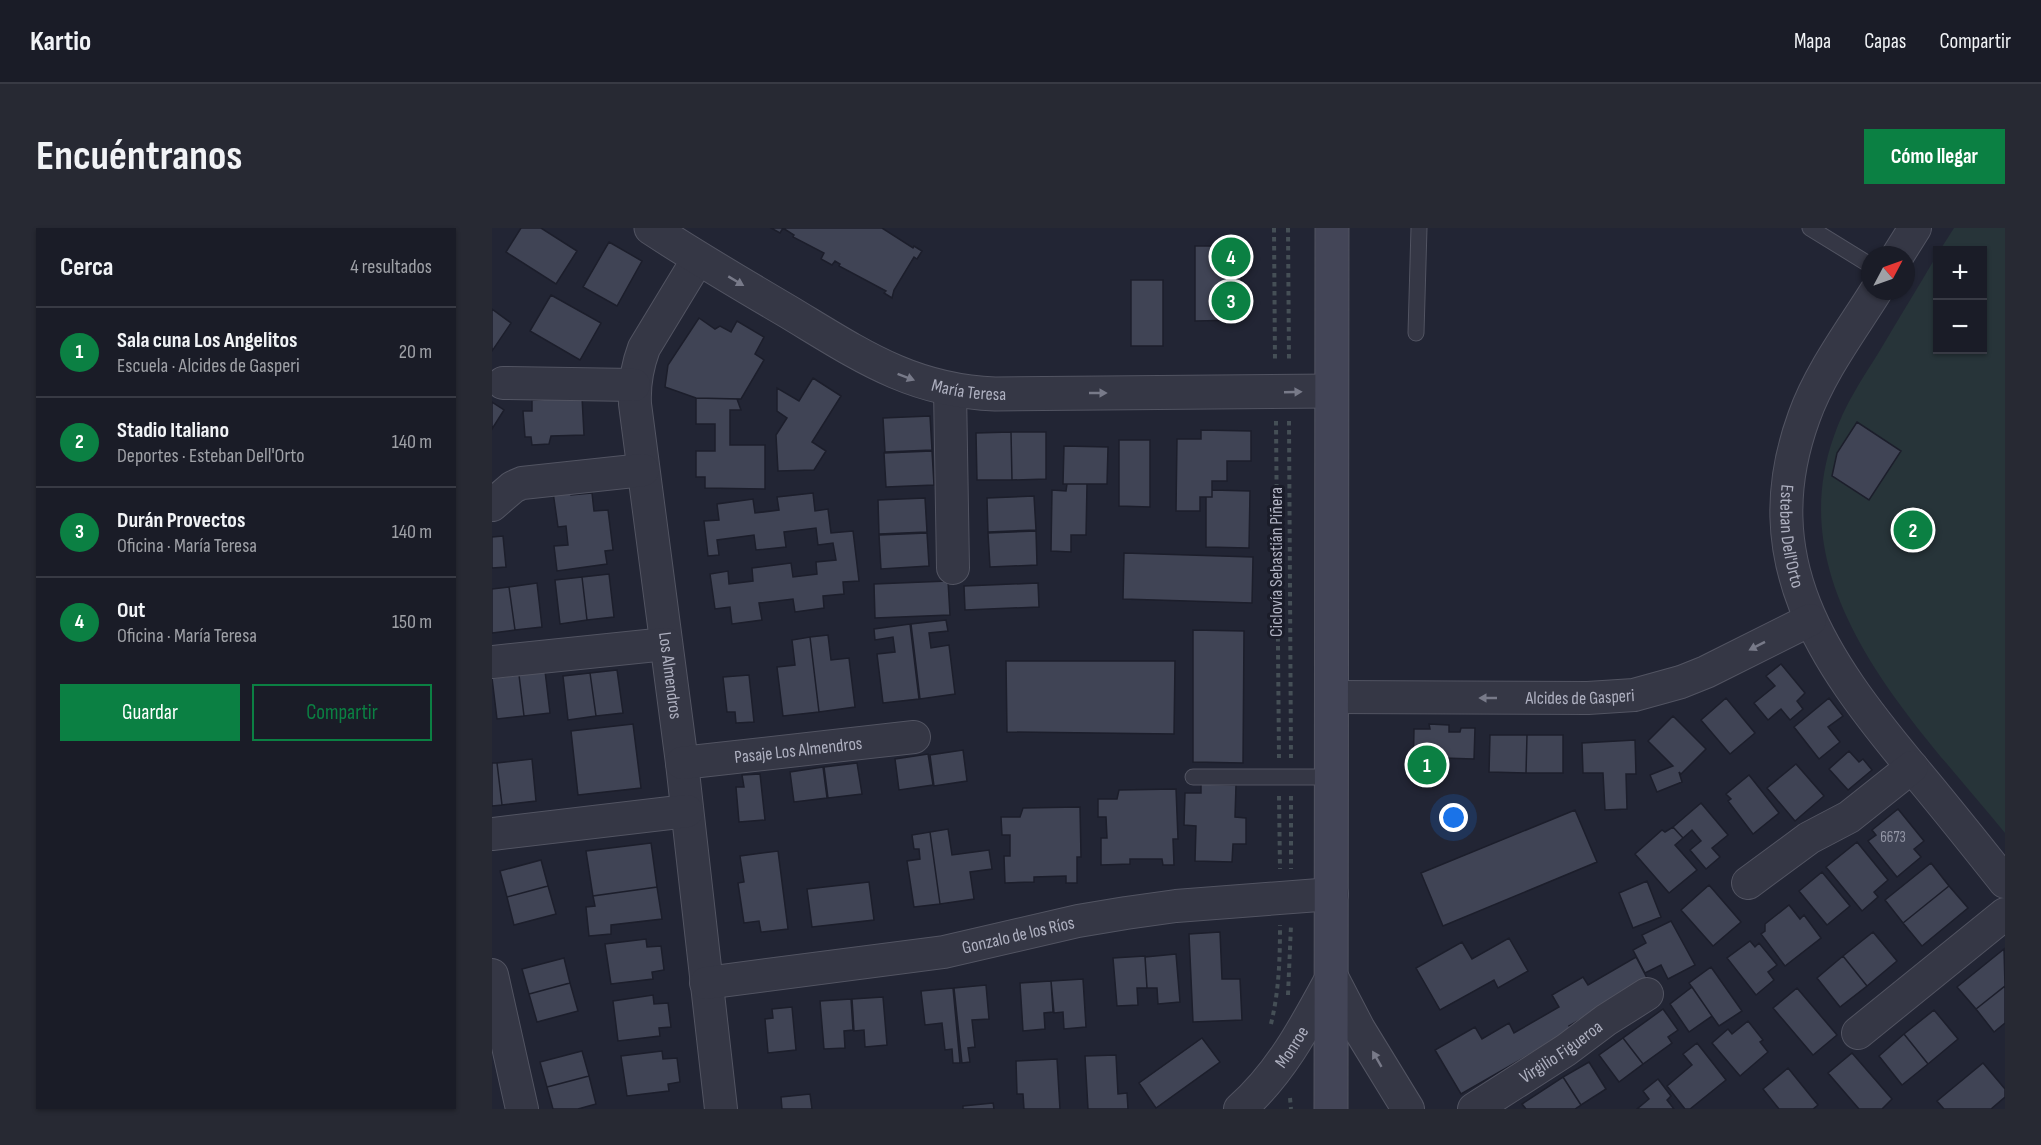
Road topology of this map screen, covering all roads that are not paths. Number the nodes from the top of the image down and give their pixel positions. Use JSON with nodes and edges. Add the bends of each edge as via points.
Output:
{"nodes":[{"id":1,"x":651,"y":228,"type":"edge"},
{"id":2,"x":1332,"y":228,"type":"edge"},
{"id":3,"x":1419,"y":228,"type":"edge"},
{"id":4,"x":1810,"y":228,"type":"edge"},
{"id":5,"x":1915,"y":228,"type":"edge"},
{"id":6,"x":1904,"y":246,"type":"edge"},
{"id":7,"x":698,"y":258,"type":"junction"},
{"id":8,"x":1861,"y":259,"type":"edge"},
{"id":9,"x":1871,"y":300,"type":"edge"},
{"id":10,"x":1416,"y":333,"type":"dead end"},
{"id":11,"x":503,"y":382,"type":"dead end"},
{"id":12,"x":634,"y":385,"type":"junction"},
{"id":13,"x":950,"y":390,"type":"junction"},
{"id":14,"x":1330,"y":391,"type":"junction"},
{"id":15,"x":643,"y":471,"type":"junction"},
{"id":16,"x":492,"y":505,"type":"edge"},
{"id":17,"x":953,"y":568,"type":"dead end"},
{"id":18,"x":1810,"y":620,"type":"junction"},
{"id":19,"x":666,"y":644,"type":"junction"},
{"id":20,"x":492,"y":662,"type":"edge"},
{"id":21,"x":1332,"y":697,"type":"junction"},
{"id":22,"x":914,"y":737,"type":"dead end"},
{"id":23,"x":682,"y":763,"type":"junction"},
{"id":24,"x":1912,"y":767,"type":"junction"},
{"id":25,"x":1193,"y":777,"type":"dead end"},
{"id":26,"x":1332,"y":777,"type":"junction"},
{"id":27,"x":687,"y":811,"type":"junction"},
{"id":28,"x":492,"y":834,"type":"edge"},
{"id":29,"x":2005,"y":882,"type":"edge"},
{"id":30,"x":1748,"y":883,"type":"dead end"},
{"id":31,"x":1332,"y":894,"type":"junction"},
{"id":32,"x":2005,"y":914,"type":"edge"},
{"id":33,"x":492,"y":975,"type":"edge"},
{"id":34,"x":1332,"y":977,"type":"junction"},
{"id":35,"x":706,"y":983,"type":"junction"},
{"id":36,"x":1647,"y":994,"type":"dead end"},
{"id":37,"x":1858,"y":1033,"type":"dead end"},
{"id":38,"x":522,"y":1109,"type":"edge"},
{"id":39,"x":722,"y":1109,"type":"edge"},
{"id":40,"x":1240,"y":1109,"type":"edge"},
{"id":41,"x":1331,"y":1109,"type":"edge"},
{"id":42,"x":1408,"y":1109,"type":"edge"},
{"id":43,"x":1474,"y":1109,"type":"edge"}],
"edges":[{"from":1,"to":7,"type":"street","name":"María Teresa"},
{"from":2,"to":14,"type":"main road"},
{"from":3,"to":10,"type":"lane"},
{"from":4,"to":8,"type":"lane"},
{"from":5,"to":6,"type":"street"},
{"from":7,"to":12,"type":"street","name":"Los Almendros","via":[[644,348]]},
{"from":7,"to":13,"type":"street","name":"María Teresa","one_way":true,"via":[[873,362]]},
{"from":9,"to":18,"type":"street","name":"Esteban Dell'Orto","via":[[1815,392],[1790,463],[1788,543]]},
{"from":11,"to":12,"type":"street"},
{"from":12,"to":15,"type":"street","name":"Los Almendros"},
{"from":13,"to":14,"type":"street","name":"María Teresa","one_way":true,"via":[[995,394]]},
{"from":13,"to":17,"type":"street"},
{"from":14,"to":21,"type":"main road"},
{"from":15,"to":16,"type":"street","via":[[522,483]]},
{"from":15,"to":19,"type":"street","name":"Los Almendros"},
{"from":18,"to":21,"type":"street","name":"Alcides de Gasperi","one_way":true,"via":[[1706,672],[1634,695]]},
{"from":18,"to":24,"type":"street","name":"Esteban Dell'Orto","via":[[1854,695]]},
{"from":19,"to":20,"type":"street"},
{"from":19,"to":23,"type":"street","name":"Los Almendros"},
{"from":21,"to":26,"type":"main road"},
{"from":22,"to":23,"type":"street","name":"Pasaje Los Almendros"},
{"from":23,"to":27,"type":"street","name":"Los Almendros"},
{"from":24,"to":29,"type":"street","name":"Esteban Dell'Orto"},
{"from":24,"to":30,"type":"street","via":[[1849,817],[1809,838]]},
{"from":25,"to":26,"type":"lane"},
{"from":26,"to":31,"type":"main road"},
{"from":27,"to":28,"type":"street"},
{"from":27,"to":35,"type":"street","name":"Los Almendros"},
{"from":31,"to":34,"type":"main road"},
{"from":31,"to":35,"type":"street","name":"Gonzalo de los Ríos","via":[[1126,913],[944,952]]},
{"from":32,"to":37,"type":"street"},
{"from":33,"to":38,"type":"street"},
{"from":34,"to":40,"type":"street","name":"Monroe","via":[[1273,1075]]},
{"from":34,"to":41,"type":"main road"},
{"from":42,"to":34,"type":"street","one_way":true},
{"from":35,"to":39,"type":"street","name":"Los Almendros"},
{"from":36,"to":43,"type":"street","name":"Virgilio Figueroa"}]}
